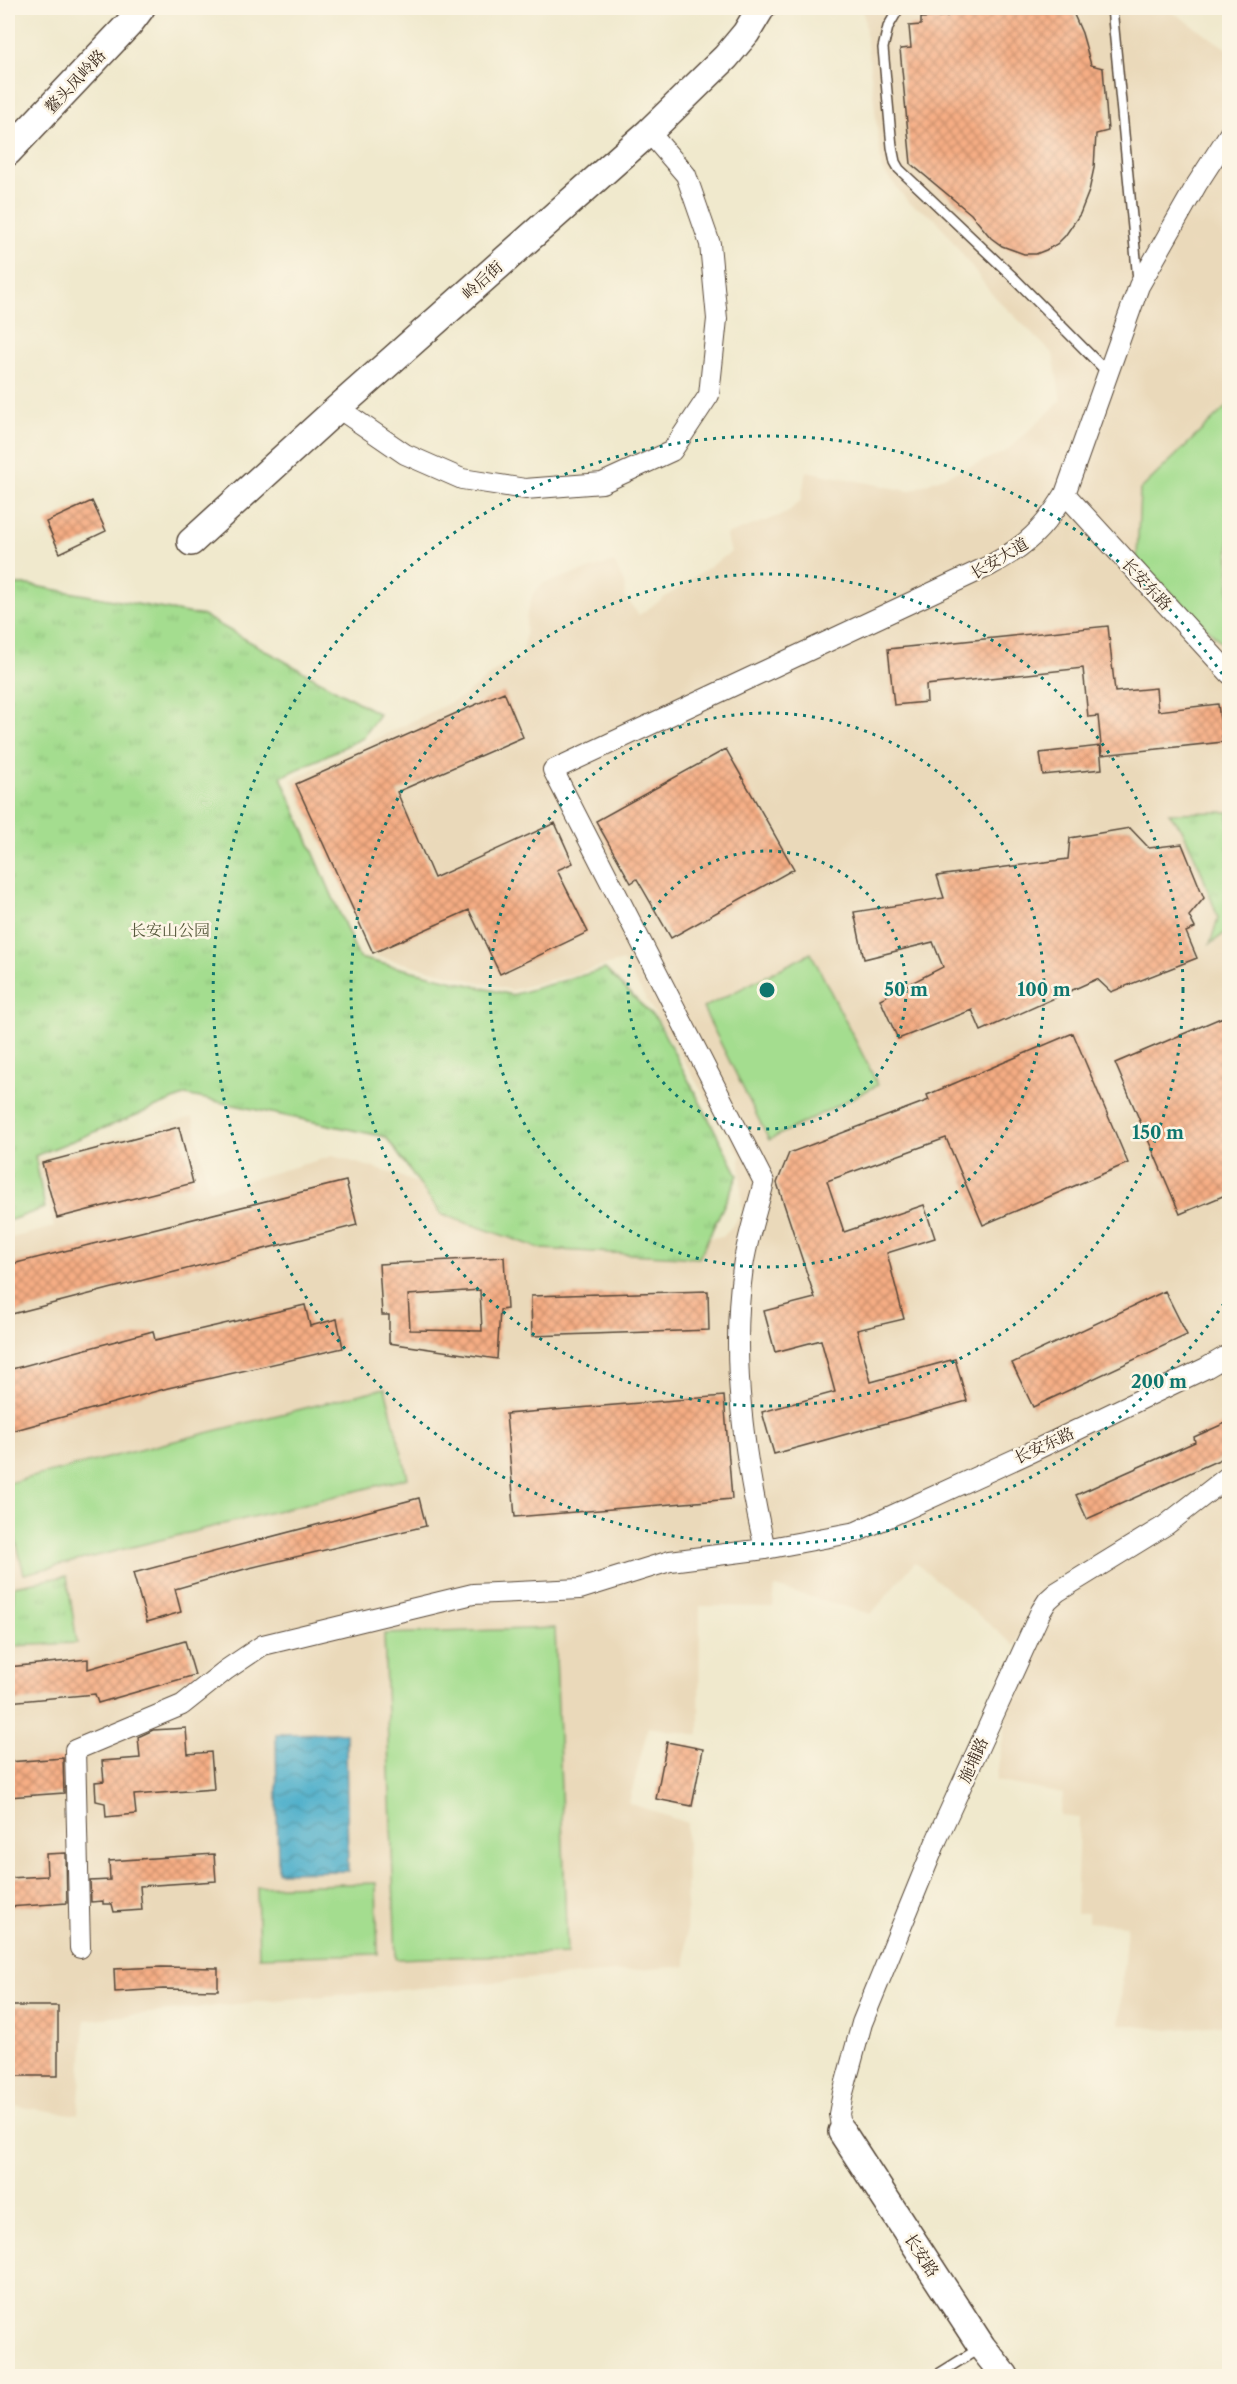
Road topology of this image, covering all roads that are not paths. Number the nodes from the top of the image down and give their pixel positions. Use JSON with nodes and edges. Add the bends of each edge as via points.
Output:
{"nodes":[{"id":1,"x":141,"y":8,"type":"edge"},
{"id":2,"x":761,"y":8,"type":"edge"},
{"id":3,"x":899,"y":8,"type":"edge"},
{"id":4,"x":1112,"y":8,"type":"edge"},
{"id":5,"x":649,"y":132,"type":"junction"},
{"id":6,"x":1230,"y":133,"type":"edge"},
{"id":7,"x":8,"y":152,"type":"edge"},
{"id":8,"x":1138,"y":286,"type":"junction"},
{"id":9,"x":1107,"y":372,"type":"junction"},
{"id":10,"x":338,"y":408,"type":"junction"},
{"id":11,"x":1065,"y":494,"type":"junction"},
{"id":12,"x":191,"y":542,"type":"dead end"},
{"id":13,"x":1230,"y":674,"type":"edge"},
{"id":14,"x":1230,"y":1353,"type":"edge"},
{"id":15,"x":1230,"y":1475,"type":"edge"},
{"id":16,"x":765,"y":1549,"type":"junction"},
{"id":17,"x":80,"y":1948,"type":"dead end"},
{"id":18,"x":842,"y":2132,"type":"joint"},
{"id":19,"x":982,"y":2347,"type":"junction"},
{"id":20,"x":935,"y":2376,"type":"edge"},
{"id":21,"x":1005,"y":2376,"type":"edge"}],
"edges":[{"from":1,"to":7,"type":"street","name":"鳌头凤岭路"},
{"from":2,"to":5,"type":"street","name":"岭后街","via":[[726,57]]},
{"from":3,"to":9,"type":"lane","via":[[888,27],[883,48],[895,162]]},
{"from":4,"to":8,"type":"lane"},
{"from":5,"to":10,"type":"street","name":"岭后街"},
{"from":5,"to":10,"type":"street","via":[[686,175],[710,244],[717,319],[709,395],[672,451],[602,483],[525,489],[462,479],[405,454]]},
{"from":6,"to":8,"type":"street","name":"长安大道"},
{"from":8,"to":9,"type":"street","name":"长安大道"},
{"from":9,"to":11,"type":"street","name":"长安大道"},
{"from":10,"to":12,"type":"street","name":"岭后街"},
{"from":11,"to":13,"type":"street","name":"长安东路"},
{"from":11,"to":16,"type":"street","name":"长安大道","via":[[1038,533],[1008,556],[554,770],[764,1182],[743,1266],[736,1362],[753,1497]]},
{"from":14,"to":16,"type":"street","name":"长安东路","via":[[1041,1447],[856,1532]]},
{"from":15,"to":18,"type":"street","name":"施埔路","via":[[1166,1525],[1057,1592],[1041,1611],[937,1839],[862,2023],[843,2093],[839,2115]]},
{"from":16,"to":17,"type":"street","name":"长安东路","via":[[670,1562],[580,1589],[473,1594],[263,1645],[182,1705],[75,1750]]},
{"from":18,"to":19,"type":"street","name":"长安路"},
{"from":19,"to":20,"type":"lane"},
{"from":19,"to":21,"type":"street","name":"长安路"}]}
